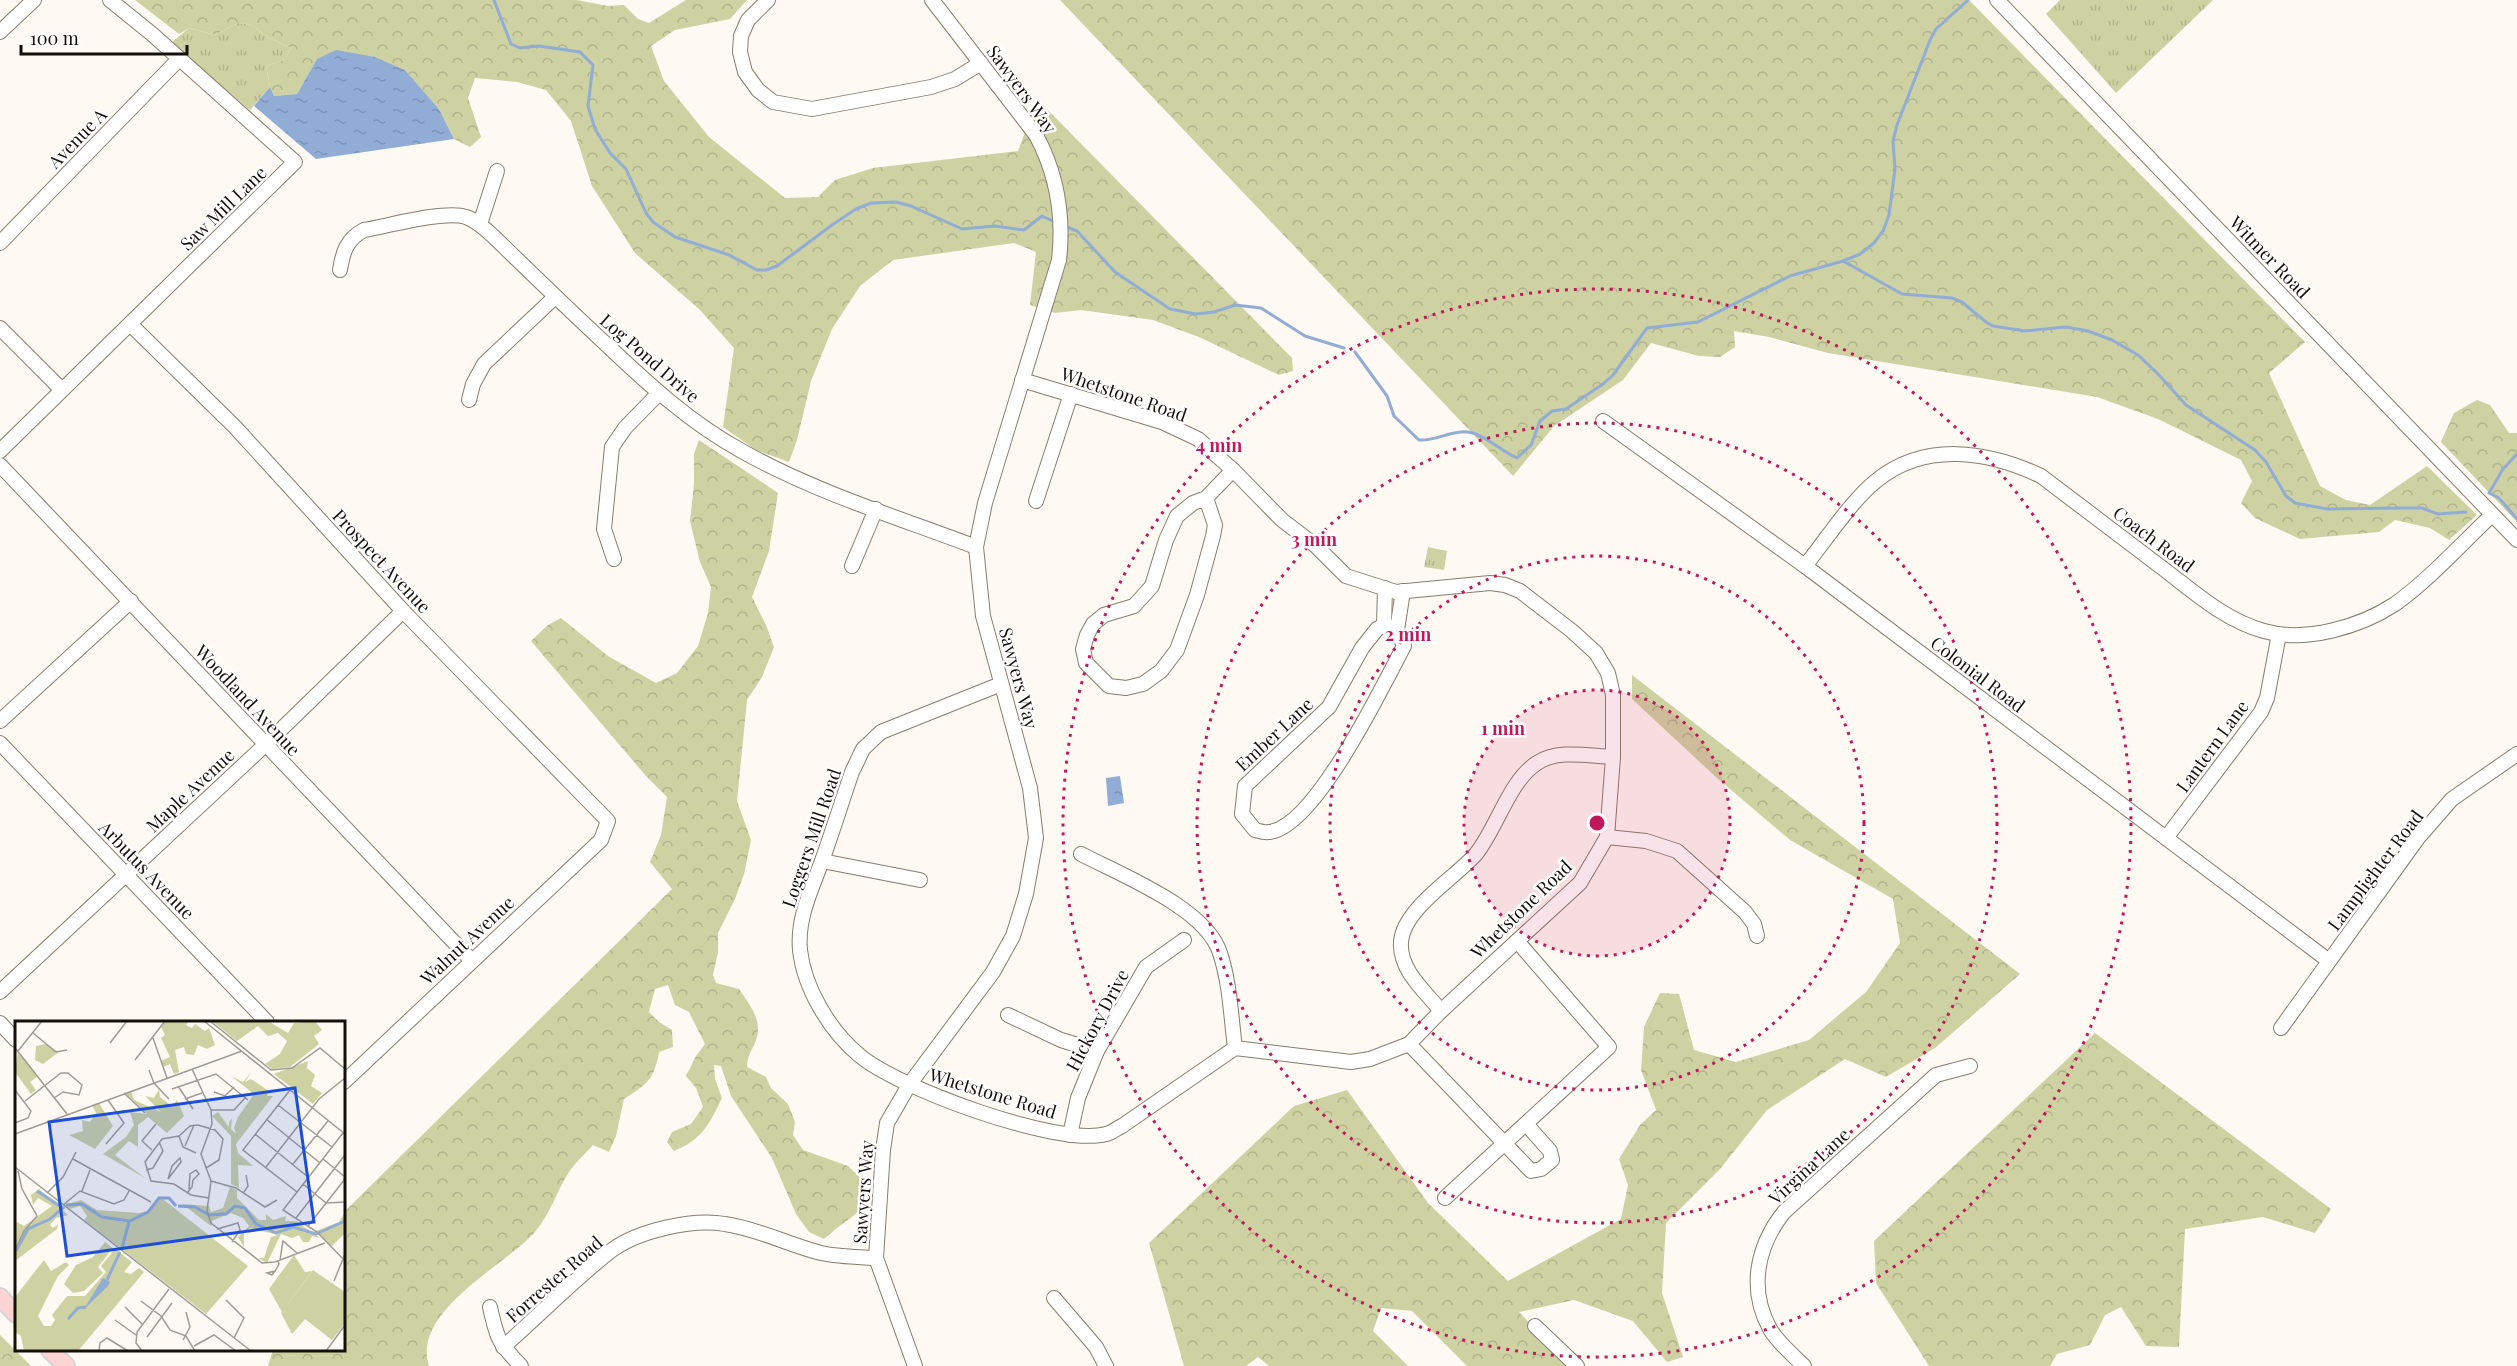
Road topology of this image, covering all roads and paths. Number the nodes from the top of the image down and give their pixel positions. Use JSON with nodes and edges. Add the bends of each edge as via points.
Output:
{"nodes":[{"id":1,"x":34,"y":0,"type":"edge"},
{"id":2,"x":110,"y":0,"type":"edge"},
{"id":3,"x":768,"y":0,"type":"edge"},
{"id":4,"x":932,"y":0,"type":"edge"},
{"id":5,"x":1997,"y":0,"type":"edge"},
{"id":6,"x":0,"y":32,"type":"edge"},
{"id":7,"x":179,"y":58,"type":"junction"},
{"id":8,"x":981,"y":63,"type":"junction"},
{"id":9,"x":497,"y":171,"type":"dead end"},
{"id":10,"x":480,"y":224,"type":"junction"},
{"id":11,"x":0,"y":243,"type":"edge"},
{"id":12,"x":340,"y":270,"type":"dead end"},
{"id":13,"x":555,"y":297,"type":"junction"},
{"id":14,"x":130,"y":324,"type":"junction"},
{"id":15,"x":0,"y":328,"type":"edge"},
{"id":16,"x":1022,"y":380,"type":"junction"},
{"id":17,"x":61,"y":389,"type":"junction"},
{"id":18,"x":659,"y":393,"type":"junction"},
{"id":19,"x":1071,"y":394,"type":"junction"},
{"id":20,"x":469,"y":400,"type":"dead end"},
{"id":21,"x":1603,"y":421,"type":"dead end"},
{"id":22,"x":0,"y":451,"type":"edge"},
{"id":23,"x":0,"y":465,"type":"edge"},
{"id":24,"x":1233,"y":470,"type":"junction"},
{"id":25,"x":1206,"y":498,"type":"junction"},
{"id":26,"x":1036,"y":501,"type":"dead end"},
{"id":27,"x":876,"y":509,"type":"junction"},
{"id":28,"x":2492,"y":515,"type":"junction"},
{"id":29,"x":2517,"y":540,"type":"edge"},
{"id":30,"x":976,"y":547,"type":"junction"},
{"id":31,"x":614,"y":559,"type":"dead end"},
{"id":32,"x":852,"y":566,"type":"dead end"},
{"id":33,"x":1805,"y":566,"type":"junction"},
{"id":34,"x":1385,"y":588,"type":"junction"},
{"id":35,"x":1403,"y":591,"type":"junction"},
{"id":36,"x":131,"y":601,"type":"junction"},
{"id":37,"x":403,"y":611,"type":"junction"},
{"id":38,"x":1384,"y":625,"type":"junction"},
{"id":39,"x":1397,"y":630,"type":"junction"},
{"id":40,"x":2279,"y":634,"type":"junction"},
{"id":41,"x":1002,"y":684,"type":"junction"},
{"id":42,"x":0,"y":721,"type":"edge"},
{"id":43,"x":0,"y":742,"type":"edge"},
{"id":44,"x":265,"y":745,"type":"junction"},
{"id":45,"x":2517,"y":754,"type":"edge"},
{"id":46,"x":1613,"y":757,"type":"junction"},
{"id":47,"x":608,"y":821,"type":"joint"},
{"id":48,"x":1607,"y":837,"type":"junction"},
{"id":49,"x":2166,"y":838,"type":"junction"},
{"id":50,"x":1081,"y":854,"type":"dead end"},
{"id":51,"x":822,"y":861,"type":"junction"},
{"id":52,"x":126,"y":874,"type":"junction"},
{"id":53,"x":920,"y":880,"type":"dead end"},
{"id":54,"x":1757,"y":936,"type":"dead end"},
{"id":55,"x":1184,"y":940,"type":"dead end"},
{"id":56,"x":1516,"y":941,"type":"junction"},
{"id":57,"x":471,"y":960,"type":"junction"},
{"id":58,"x":2329,"y":961,"type":"junction"},
{"id":59,"x":0,"y":992,"type":"edge"},
{"id":60,"x":1441,"y":1011,"type":"junction"},
{"id":61,"x":1008,"y":1015,"type":"dead end"},
{"id":62,"x":265,"y":1021,"type":"edge"},
{"id":63,"x":0,"y":1023,"type":"edge"},
{"id":64,"x":2281,"y":1028,"type":"dead end"},
{"id":65,"x":15,"y":1039,"type":"edge"},
{"id":66,"x":1409,"y":1044,"type":"junction"},
{"id":67,"x":1235,"y":1048,"type":"junction"},
{"id":68,"x":1097,"y":1051,"type":"junction"},
{"id":69,"x":1970,"y":1066,"type":"dead end"},
{"id":70,"x":345,"y":1081,"type":"edge"},
{"id":71,"x":909,"y":1084,"type":"junction"},
{"id":72,"x":1526,"y":1124,"type":"junction"},
{"id":73,"x":1070,"y":1135,"type":"junction"},
{"id":74,"x":1505,"y":1143,"type":"junction"},
{"id":75,"x":1445,"y":1198,"type":"dead end"},
{"id":76,"x":876,"y":1258,"type":"junction"},
{"id":77,"x":0,"y":1297,"type":"edge"},
{"id":78,"x":1054,"y":1298,"type":"dead end"},
{"id":79,"x":490,"y":1307,"type":"dead end"},
{"id":80,"x":15,"y":1313,"type":"edge"},
{"id":81,"x":1534,"y":1326,"type":"dead end"},
{"id":82,"x":503,"y":1347,"type":"junction"},
{"id":83,"x":522,"y":1366,"type":"edge"},
{"id":84,"x":915,"y":1366,"type":"edge"},
{"id":85,"x":1106,"y":1366,"type":"edge"},
{"id":86,"x":1577,"y":1366,"type":"edge"},
{"id":87,"x":1804,"y":1366,"type":"edge"}],
"edges":[{"from":1,"to":6,"type":"street"},
{"from":2,"to":7,"type":"street","name":"Saw Mill Lane"},
{"from":3,"to":8,"type":"street","via":[[748,20],[740,52],[745,72],[773,102],[812,109],[931,87],[956,79]]},
{"from":4,"to":8,"type":"street","name":"Sawyers Way"},
{"from":5,"to":28,"type":"street","name":"Witmer Road"},
{"from":7,"to":11,"type":"street","name":"Avenue A"},
{"from":7,"to":14,"type":"street","name":"Saw Mill Lane","via":[[295,162]]},
{"from":8,"to":16,"type":"street","name":"Sawyers Way","via":[[1036,135],[1048,157],[1061,208],[1059,260]]},
{"from":9,"to":10,"type":"street"},
{"from":10,"to":12,"type":"street","name":"Log Pond Drive","via":[[454,215],[364,230],[345,247]]},
{"from":10,"to":13,"type":"street","name":"Log Pond Drive"},
{"from":13,"to":18,"type":"street","name":"Log Pond Drive"},
{"from":13,"to":20,"type":"street","via":[[484,364]]},
{"from":14,"to":17,"type":"street","name":"Saw Mill Lane"},
{"from":14,"to":37,"type":"street","name":"Prospect Avenue","via":[[235,427]]},
{"from":15,"to":17,"type":"street"},
{"from":16,"to":19,"type":"street","name":"Whetstone Road"},
{"from":16,"to":30,"type":"street","name":"Sawyers Way","via":[[985,503]]},
{"from":17,"to":22,"type":"street","name":"Saw Mill Lane"},
{"from":18,"to":27,"type":"street","name":"Log Pond Drive","via":[[738,449]]},
{"from":18,"to":31,"type":"street","via":[[612,447],[604,529]]},
{"from":19,"to":24,"type":"street","name":"Whetstone Road","via":[[1198,439]]},
{"from":19,"to":26,"type":"street"},
{"from":21,"to":33,"type":"street","name":"Colonial Road"},
{"from":23,"to":36,"type":"street","name":"Woodland Avenue"},
{"from":24,"to":25,"type":"street"},
{"from":24,"to":34,"type":"street","name":"Whetstone Road","via":[[1346,576]]},
{"from":25,"to":25,"type":"street","via":[[1177,516],[1152,586],[1134,606],[1104,615],[1086,635],[1086,663],[1109,686],[1143,684],[1161,671],[1177,650],[1214,536],[1215,525]]},
{"from":27,"to":30,"type":"street","name":"Log Pond Drive"},
{"from":27,"to":32,"type":"street"},
{"from":28,"to":29,"type":"street","name":"Witmer Road"},
{"from":28,"to":40,"type":"street","name":"Coach Road","via":[[2393,605],[2329,631]]},
{"from":30,"to":41,"type":"street","name":"Sawyers Way","via":[[983,616]]},
{"from":33,"to":40,"type":"street","name":"Coach Road","via":[[1876,480],[1931,456],[1976,454],[2015,464],[2041,476],[2220,612],[2253,628]]},
{"from":33,"to":49,"type":"street","name":"Colonial Road"},
{"from":34,"to":35,"type":"street","name":"Whetstone Road"},
{"from":34,"to":38,"type":"street"},
{"from":35,"to":39,"type":"street","name":"Ember Lane"},
{"from":35,"to":46,"type":"street","name":"Whetstone Road","via":[[1505,585],[1520,591],[1572,631],[1596,653],[1608,673],[1613,695]]},
{"from":36,"to":42,"type":"street"},
{"from":36,"to":44,"type":"street","name":"Woodland Avenue"},
{"from":37,"to":44,"type":"street","name":"Maple Avenue"},
{"from":37,"to":47,"type":"street","name":"Prospect Avenue"},
{"from":38,"to":39,"type":"street"},
{"from":38,"to":39,"type":"street","name":"Ember Lane","via":[[1362,648],[1329,707],[1245,786],[1242,814],[1255,830],[1270,832],[1291,822],[1313,800],[1342,760],[1404,646]]},
{"from":40,"to":49,"type":"street","name":"Lantern Lane","via":[[2261,712]]},
{"from":41,"to":51,"type":"street","name":"Loggers Mill Road","via":[[881,732],[863,749]]},
{"from":41,"to":71,"type":"street","name":"Sawyers Way","via":[[1030,788],[1036,838],[1026,894],[1013,936],[993,972]]},
{"from":43,"to":52,"type":"street","name":"Arbutus Avenue"},
{"from":44,"to":52,"type":"street","name":"Maple Avenue"},
{"from":44,"to":57,"type":"street","name":"Woodland Avenue"},
{"from":45,"to":58,"type":"street","name":"Lamplighter Road","via":[[2452,799],[2418,838]]},
{"from":46,"to":48,"type":"street","name":"Whetstone Road"},
{"from":46,"to":60,"type":"street","via":[[1555,755],[1537,763],[1516,786],[1480,849],[1407,921],[1401,940],[1403,963]]},
{"from":47,"to":57,"type":"street","name":"Walnut Avenue","via":[[601,840]]},
{"from":48,"to":54,"type":"street","via":[[1646,841],[1677,851],[1744,912],[1754,924]]},
{"from":48,"to":56,"type":"street","name":"Whetstone Road","via":[[1580,883]]},
{"from":49,"to":58,"type":"street","name":"Colonial Road"},
{"from":50,"to":67,"type":"street","via":[[1186,910],[1208,930],[1220,952]]},
{"from":51,"to":53,"type":"street"},
{"from":51,"to":71,"type":"street","name":"Loggers Mill Road","via":[[801,915],[800,950],[809,982],[830,1025],[859,1056]]},
{"from":52,"to":59,"type":"street","name":"Maple Avenue"},
{"from":52,"to":62,"type":"street","name":"Arbutus Avenue"},
{"from":55,"to":68,"type":"street","name":"Hickory Drive","via":[[1146,967]]},
{"from":56,"to":60,"type":"street","name":"Whetstone Road"},
{"from":56,"to":72,"type":"street","via":[[1609,1047]]},
{"from":57,"to":70,"type":"street","name":"Walnut Avenue"},
{"from":58,"to":64,"type":"street","name":"Lamplighter Road"},
{"from":60,"to":66,"type":"street","name":"Whetstone Road"},
{"from":61,"to":68,"type":"street","via":[[1061,1040]]},
{"from":63,"to":65,"type":"street"},
{"from":66,"to":67,"type":"street","name":"Whetstone Road","via":[[1371,1059],[1350,1062]]},
{"from":66,"to":74,"type":"street"},
{"from":67,"to":73,"type":"street","name":"Whetstone Road","via":[[1122,1126],[1106,1134]]},
{"from":68,"to":73,"type":"street","name":"Hickory Drive","via":[[1078,1098]]},
{"from":69,"to":87,"type":"street","name":"Virgina Lane","via":[[1935,1075],[1784,1212],[1767,1237],[1757,1278],[1765,1317],[1771,1330]]},
{"from":71,"to":73,"type":"street","name":"Whetstone Road","via":[[938,1098]]},
{"from":71,"to":76,"type":"street","name":"Sawyers Way","via":[[887,1123]]},
{"from":72,"to":74,"type":"street"},
{"from":72,"to":74,"type":"street","via":[[1550,1151],[1552,1160],[1542,1169],[1531,1171]]},
{"from":74,"to":75,"type":"street"},
{"from":76,"to":82,"type":"street","name":"Forrester Road","via":[[822,1253],[724,1223],[697,1222],[659,1230],[614,1249]]},
{"from":76,"to":84,"type":"street","name":"Sawyers Way"},
{"from":77,"to":80,"type":"main road"},
{"from":78,"to":85,"type":"street","via":[[1096,1347]]},
{"from":79,"to":82,"type":"street","via":[[494,1332]]},
{"from":81,"to":86,"type":"street"},
{"from":82,"to":83,"type":"street"}]}
